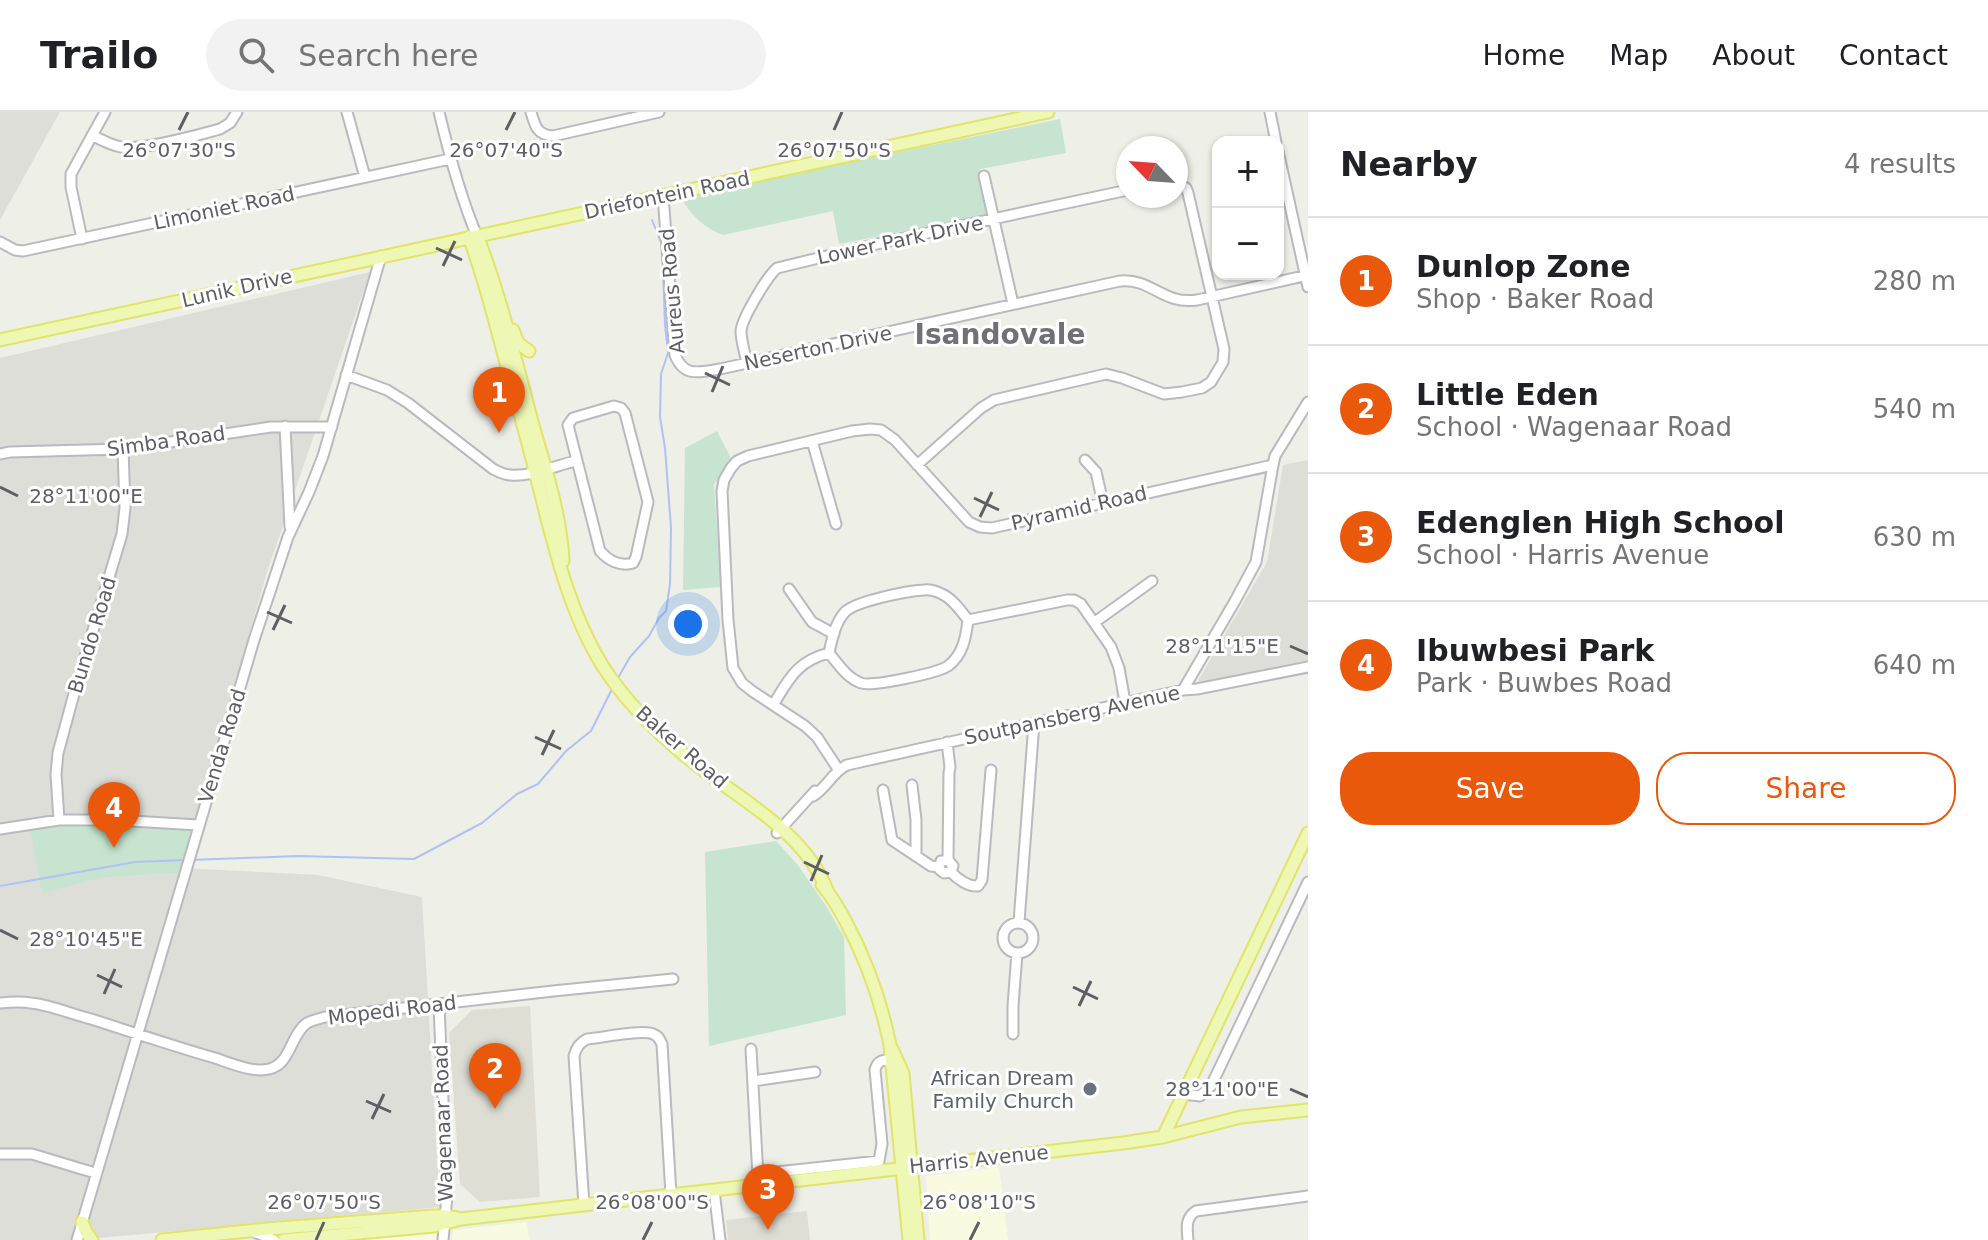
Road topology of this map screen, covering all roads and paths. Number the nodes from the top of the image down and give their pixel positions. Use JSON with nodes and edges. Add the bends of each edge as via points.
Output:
{"nodes":[{"id":1,"x":105,"y":112,"type":"edge"},
{"id":2,"x":237,"y":112,"type":"edge"},
{"id":3,"x":347,"y":112,"type":"edge"},
{"id":4,"x":439,"y":112,"type":"edge"},
{"id":5,"x":531,"y":112,"type":"edge"},
{"id":6,"x":659,"y":112,"type":"edge"},
{"id":7,"x":1048,"y":112,"type":"edge"},
{"id":8,"x":1270,"y":112,"type":"edge"},
{"id":9,"x":1007,"y":116,"type":"edge"},
{"id":10,"x":617,"y":117,"type":"edge"},
{"id":11,"x":92,"y":135,"type":"junction"},
{"id":12,"x":1275,"y":136,"type":"edge"},
{"id":13,"x":450,"y":159,"type":"junction"},
{"id":14,"x":984,"y":176,"type":"dead end"},
{"id":15,"x":365,"y":177,"type":"junction"},
{"id":16,"x":1284,"y":177,"type":"edge"},
{"id":17,"x":1116,"y":193,"type":"edge"},
{"id":18,"x":663,"y":195,"type":"junction"},
{"id":19,"x":1188,"y":197,"type":"edge"},
{"id":20,"x":994,"y":219,"type":"junction"},
{"id":21,"x":503,"y":231,"type":"junction"},
{"id":22,"x":473,"y":236,"type":"junction"},
{"id":23,"x":82,"y":239,"type":"junction"},
{"id":24,"x":0,"y":242,"type":"edge"},
{"id":25,"x":381,"y":256,"type":"junction"},
{"id":26,"x":485,"y":258,"type":"junction"},
{"id":27,"x":1307,"y":276,"type":"edge"},
{"id":28,"x":1308,"y":287,"type":"edge"},
{"id":29,"x":1211,"y":297,"type":"junction"},
{"id":30,"x":499,"y":301,"type":"junction"},
{"id":31,"x":1013,"y":304,"type":"junction"},
{"id":32,"x":0,"y":340,"type":"edge"},
{"id":33,"x":529,"y":351,"type":"dead end"},
{"id":34,"x":747,"y":363,"type":"junction"},
{"id":35,"x":699,"y":373,"type":"joint"},
{"id":36,"x":346,"y":375,"type":"junction"},
{"id":37,"x":1308,"y":402,"type":"edge"},
{"id":38,"x":285,"y":426,"type":"junction"},
{"id":39,"x":332,"y":427,"type":"junction"},
{"id":40,"x":812,"y":441,"type":"junction"},
{"id":41,"x":123,"y":449,"type":"junction"},
{"id":42,"x":0,"y":454,"type":"edge"},
{"id":43,"x":1085,"y":460,"type":"dead end"},
{"id":44,"x":576,"y":461,"type":"junction"},
{"id":45,"x":917,"y":465,"type":"junction"},
{"id":46,"x":1273,"y":465,"type":"junction"},
{"id":47,"x":540,"y":470,"type":"junction"},
{"id":48,"x":1103,"y":503,"type":"junction"},
{"id":49,"x":836,"y":524,"type":"dead end"},
{"id":50,"x":290,"y":530,"type":"junction"},
{"id":51,"x":1152,"y":581,"type":"dead end"},
{"id":52,"x":789,"y":589,"type":"dead end"},
{"id":53,"x":968,"y":620,"type":"junction"},
{"id":54,"x":1095,"y":622,"type":"junction"},
{"id":55,"x":834,"y":634,"type":"junction"},
{"id":56,"x":829,"y":653,"type":"junction"},
{"id":57,"x":1308,"y":667,"type":"edge"},
{"id":58,"x":1183,"y":690,"type":"junction"},
{"id":59,"x":1125,"y":702,"type":"junction"},
{"id":60,"x":773,"y":705,"type":"junction"},
{"id":61,"x":1034,"y":723,"type":"junction"},
{"id":62,"x":943,"y":743,"type":"junction"},
{"id":63,"x":838,"y":769,"type":"junction"},
{"id":64,"x":991,"y":770,"type":"dead end"},
{"id":65,"x":912,"y":785,"type":"dead end"},
{"id":66,"x":883,"y":790,"type":"dead end"},
{"id":67,"x":59,"y":820,"type":"junction"},
{"id":68,"x":198,"y":825,"type":"junction"},
{"id":69,"x":0,"y":829,"type":"edge"},
{"id":70,"x":780,"y":831,"type":"junction"},
{"id":71,"x":1308,"y":833,"type":"edge"},
{"id":72,"x":916,"y":855,"type":"junction"},
{"id":73,"x":948,"y":860,"type":"junction"},
{"id":74,"x":939,"y":867,"type":"junction"},
{"id":75,"x":951,"y":872,"type":"junction"},
{"id":76,"x":1308,"y":884,"type":"edge"},
{"id":77,"x":1019,"y":922,"type":"junction"},
{"id":78,"x":1017,"y":953,"type":"junction"},
{"id":79,"x":673,"y":979,"type":"dead end"},
{"id":80,"x":0,"y":1003,"type":"edge"},
{"id":81,"x":439,"y":1005,"type":"junction"},
{"id":82,"x":138,"y":1033,"type":"junction"},
{"id":83,"x":1013,"y":1034,"type":"dead end"},
{"id":84,"x":159,"y":1040,"type":"junction"},
{"id":85,"x":890,"y":1045,"type":"junction"},
{"id":86,"x":133,"y":1047,"type":"junction"},
{"id":87,"x":751,"y":1049,"type":"dead end"},
{"id":88,"x":890,"y":1060,"type":"junction"},
{"id":89,"x":815,"y":1072,"type":"dead end"},
{"id":90,"x":753,"y":1081,"type":"junction"},
{"id":91,"x":1183,"y":1094,"type":"junction"},
{"id":92,"x":1308,"y":1110,"type":"edge"},
{"id":93,"x":1174,"y":1112,"type":"junction"},
{"id":94,"x":1200,"y":1127,"type":"junction"},
{"id":95,"x":1163,"y":1137,"type":"junction"},
{"id":96,"x":1132,"y":1142,"type":"junction"},
{"id":97,"x":0,"y":1154,"type":"edge"},
{"id":98,"x":907,"y":1167,"type":"junction"},
{"id":99,"x":95,"y":1173,"type":"junction"},
{"id":100,"x":758,"y":1179,"type":"junction"},
{"id":101,"x":714,"y":1190,"type":"junction"},
{"id":102,"x":671,"y":1195,"type":"junction"},
{"id":103,"x":1308,"y":1196,"type":"edge"},
{"id":104,"x":584,"y":1205,"type":"junction"},
{"id":105,"x":444,"y":1220,"type":"junction"},
{"id":106,"x":82,"y":1222,"type":"junction"},
{"id":107,"x":306,"y":1226,"type":"junction"},
{"id":108,"x":251,"y":1231,"type":"junction"},
{"id":109,"x":77,"y":1240,"type":"edge"},
{"id":110,"x":92,"y":1240,"type":"edge"},
{"id":111,"x":162,"y":1240,"type":"edge"},
{"id":112,"x":276,"y":1240,"type":"edge"},
{"id":113,"x":284,"y":1240,"type":"edge"},
{"id":114,"x":443,"y":1240,"type":"edge"},
{"id":115,"x":720,"y":1240,"type":"edge"},
{"id":116,"x":909,"y":1240,"type":"edge"},
{"id":117,"x":918,"y":1240,"type":"edge"},
{"id":118,"x":1188,"y":1240,"type":"edge"}],
"edges":[{"from":1,"to":11,"type":"street"},
{"from":2,"to":11,"type":"street","via":[[226,127],[144,146],[118,147]]},
{"from":3,"to":15,"type":"street"},
{"from":4,"to":13,"type":"street"},
{"from":5,"to":10,"type":"street","via":[[542,134],[553,136]]},
{"from":6,"to":10,"type":"street"},
{"from":7,"to":9,"type":"main road","name":"Driefontein Road"},
{"from":8,"to":12,"type":"street"},
{"from":9,"to":18,"type":"main road","name":"Driefontein Road"},
{"from":11,"to":23,"type":"street","via":[[71,174]]},
{"from":13,"to":15,"type":"street","name":"Limoniet Road"},
{"from":13,"to":22,"type":"street"},
{"from":14,"to":20,"type":"street"},
{"from":15,"to":23,"type":"street","name":"Limoniet Road"},
{"from":16,"to":27,"type":"street"},
{"from":17,"to":20,"type":"street","name":"Lower Park Drive"},
{"from":18,"to":21,"type":"main road","name":"Driefontein Road"},
{"from":18,"to":35,"type":"street","name":"Aureus Road","via":[[675,355],[679,366]]},
{"from":19,"to":29,"type":"street"},
{"from":20,"to":31,"type":"street"},
{"from":20,"to":34,"type":"street","name":"Lower Park Drive","via":[[777,268],[742,324]]},
{"from":21,"to":22,"type":"main road","name":"Driefontein Road"},
{"from":21,"to":26,"type":"main road","via":[[489,243]]},
{"from":22,"to":25,"type":"main road","name":"Lunik Drive"},
{"from":22,"to":26,"type":"main road","name":"Baker Road"},
{"from":22,"to":47,"type":"main road","name":"Baker Road"},
{"from":23,"to":24,"type":"street","name":"Limoniet Road","via":[[23,251]]},
{"from":25,"to":32,"type":"main road","name":"Lunik Drive"},
{"from":25,"to":36,"type":"street","name":"Venda Road"},
{"from":26,"to":30,"type":"main road","name":"Baker Road"},
{"from":27,"to":28,"type":"street"},
{"from":27,"to":29,"type":"street","name":"Neserton Drive"},
{"from":29,"to":31,"type":"street","name":"Neserton Drive","via":[[1178,301],[1126,280]]},
{"from":29,"to":45,"type":"street","via":[[1224,355],[1207,386],[1169,394],[1106,374],[994,400]]},
{"from":30,"to":33,"type":"main road","via":[[518,343]]},
{"from":30,"to":47,"type":"main road","name":"Baker Road"},
{"from":31,"to":34,"type":"street","name":"Neserton Drive"},
{"from":34,"to":35,"type":"street","name":"Neserton Drive"},
{"from":36,"to":39,"type":"street","name":"Venda Road"},
{"from":36,"to":47,"type":"street","via":[[398,396],[493,469],[510,475]]},
{"from":37,"to":46,"type":"street"},
{"from":38,"to":39,"type":"street","name":"Simba Road"},
{"from":38,"to":41,"type":"street","name":"Simba Road"},
{"from":38,"to":50,"type":"street"},
{"from":39,"to":50,"type":"street","name":"Venda Road"},
{"from":40,"to":45,"type":"street","name":"Pyramid Road","via":[[877,429]]},
{"from":40,"to":49,"type":"street"},
{"from":40,"to":60,"type":"street","name":"Pyramid Road","via":[[742,459],[722,487],[731,661],[742,683]]},
{"from":41,"to":42,"type":"street","name":"Simba Road"},
{"from":41,"to":67,"type":"street","name":"Bundo Road","via":[[122,534],[58,753]]},
{"from":43,"to":48,"type":"street","via":[[1096,472]]},
{"from":44,"to":44,"type":"street","via":[[570,420],[614,406],[624,410],[648,504],[633,563],[624,565],[600,551]]},
{"from":44,"to":47,"type":"street"},
{"from":45,"to":48,"type":"street","name":"Pyramid Road","via":[[969,522],[980,527]]},
{"from":46,"to":48,"type":"street","name":"Pyramid Road"},
{"from":46,"to":58,"type":"street","via":[[1256,562]]},
{"from":47,"to":70,"type":"main road","name":"Baker Road","via":[[563,574],[587,637],[609,675],[674,746]]},
{"from":50,"to":68,"type":"street","name":"Venda Road"},
{"from":51,"to":54,"type":"street"},
{"from":52,"to":55,"type":"street","via":[[812,622]]},
{"from":53,"to":54,"type":"street","via":[[1070,599]]},
{"from":53,"to":55,"type":"street","via":[[943,594],[922,590],[856,605],[844,613]]},
{"from":53,"to":56,"type":"street","via":[[962,649],[942,669],[864,684],[846,674]]},
{"from":54,"to":59,"type":"street","via":[[1115,655]]},
{"from":55,"to":56,"type":"street"},
{"from":56,"to":60,"type":"street","via":[[800,666]]},
{"from":57,"to":58,"type":"street","name":"Soutpansberg Avenue"},
{"from":58,"to":59,"type":"street","name":"Soutpansberg Avenue"},
{"from":59,"to":61,"type":"street","name":"Soutpansberg Avenue"},
{"from":60,"to":63,"type":"street","name":"Pyramid Road","via":[[817,737]]},
{"from":61,"to":62,"type":"street","name":"Soutpansberg Avenue"},
{"from":61,"to":77,"type":"street"},
{"from":62,"to":63,"type":"street","name":"Soutpansberg Avenue"},
{"from":62,"to":73,"type":"street","via":[[950,767]]},
{"from":63,"to":70,"type":"street"},
{"from":64,"to":75,"type":"street","via":[[982,880],[974,887]]},
{"from":65,"to":72,"type":"street"},
{"from":66,"to":72,"type":"street","via":[[890,836]]},
{"from":67,"to":68,"type":"street"},
{"from":67,"to":69,"type":"street"},
{"from":68,"to":82,"type":"street","name":"Venda Road"},
{"from":70,"to":85,"type":"main road","name":"Baker Road","via":[[811,863],[839,909],[866,962]]},
{"from":71,"to":91,"type":"main road"},
{"from":72,"to":74,"type":"street"},
{"from":73,"to":74,"type":"street"},
{"from":73,"to":75,"type":"street"},
{"from":74,"to":75,"type":"street"},
{"from":76,"to":91,"type":"street","via":[[1211,1086],[1200,1096]]},
{"from":77,"to":78,"type":"street","via":[[1010,924],[1003,936],[1008,950]]},
{"from":77,"to":78,"type":"street","via":[[1034,936],[1031,947]]},
{"from":78,"to":83,"type":"street"},
{"from":79,"to":81,"type":"street","name":"Mopedi Road"},
{"from":80,"to":82,"type":"street","name":"Mopedi Road","via":[[31,1003]]},
{"from":81,"to":84,"type":"street","name":"Mopedi Road","via":[[311,1021],[296,1035],[282,1062],[265,1070]]},
{"from":81,"to":105,"type":"street","name":"Wagenaar Road"},
{"from":82,"to":84,"type":"street","name":"Mopedi Road"},
{"from":82,"to":86,"type":"street","name":"Venda Road"},
{"from":84,"to":86,"type":"street"},
{"from":85,"to":88,"type":"main road","name":"Baker Road"},
{"from":85,"to":98,"type":"main road","name":"Baker Road","via":[[903,1073]]},
{"from":86,"to":99,"type":"street","name":"Venda Road"},
{"from":87,"to":90,"type":"street"},
{"from":88,"to":98,"type":"main road","name":"Baker Road"},
{"from":88,"to":100,"type":"street","via":[[878,1063],[875,1070],[879,1161]]},
{"from":89,"to":90,"type":"street"},
{"from":90,"to":100,"type":"street"},
{"from":91,"to":93,"type":"main road"},
{"from":92,"to":94,"type":"main road","name":"Harris Avenue"},
{"from":93,"to":94,"type":"main road","via":[[1183,1124]]},
{"from":93,"to":95,"type":"main road"},
{"from":93,"to":96,"type":"main road"},
{"from":94,"to":95,"type":"main road","name":"Harris Avenue"},
{"from":95,"to":96,"type":"main road","name":"Harris Avenue"},
{"from":96,"to":98,"type":"main road","name":"Harris Avenue"},
{"from":97,"to":99,"type":"street","via":[[32,1154]]},
{"from":98,"to":100,"type":"main road","name":"Harris Avenue"},
{"from":98,"to":116,"type":"main road","name":"Baker Road"},
{"from":98,"to":117,"type":"main road","name":"Baker Road"},
{"from":99,"to":106,"type":"street","name":"Venda Road"},
{"from":100,"to":101,"type":"main road","name":"Harris Avenue"},
{"from":101,"to":102,"type":"main road","name":"Harris Avenue"},
{"from":101,"to":115,"type":"street"},
{"from":102,"to":104,"type":"main road","name":"Harris Avenue"},
{"from":102,"to":104,"type":"street","via":[[662,1044],[652,1033],[587,1039],[574,1056]]},
{"from":103,"to":118,"type":"street","via":[[1199,1210],[1189,1217]]},
{"from":104,"to":105,"type":"main road","name":"Harris Avenue"},
{"from":105,"to":107,"type":"main road","name":"Harris Avenue"},
{"from":105,"to":113,"type":"main road","name":"Harris Avenue"},
{"from":105,"to":114,"type":"street","name":"Wagenaar Road"},
{"from":106,"to":109,"type":"street","name":"Venda Road"},
{"from":106,"to":110,"type":"main road"},
{"from":107,"to":108,"type":"main road","name":"Harris Avenue"},
{"from":107,"to":112,"type":"street"},
{"from":108,"to":111,"type":"main road","name":"Harris Avenue"},
{"from":108,"to":112,"type":"street","name":"Harris Avenue"}]}
